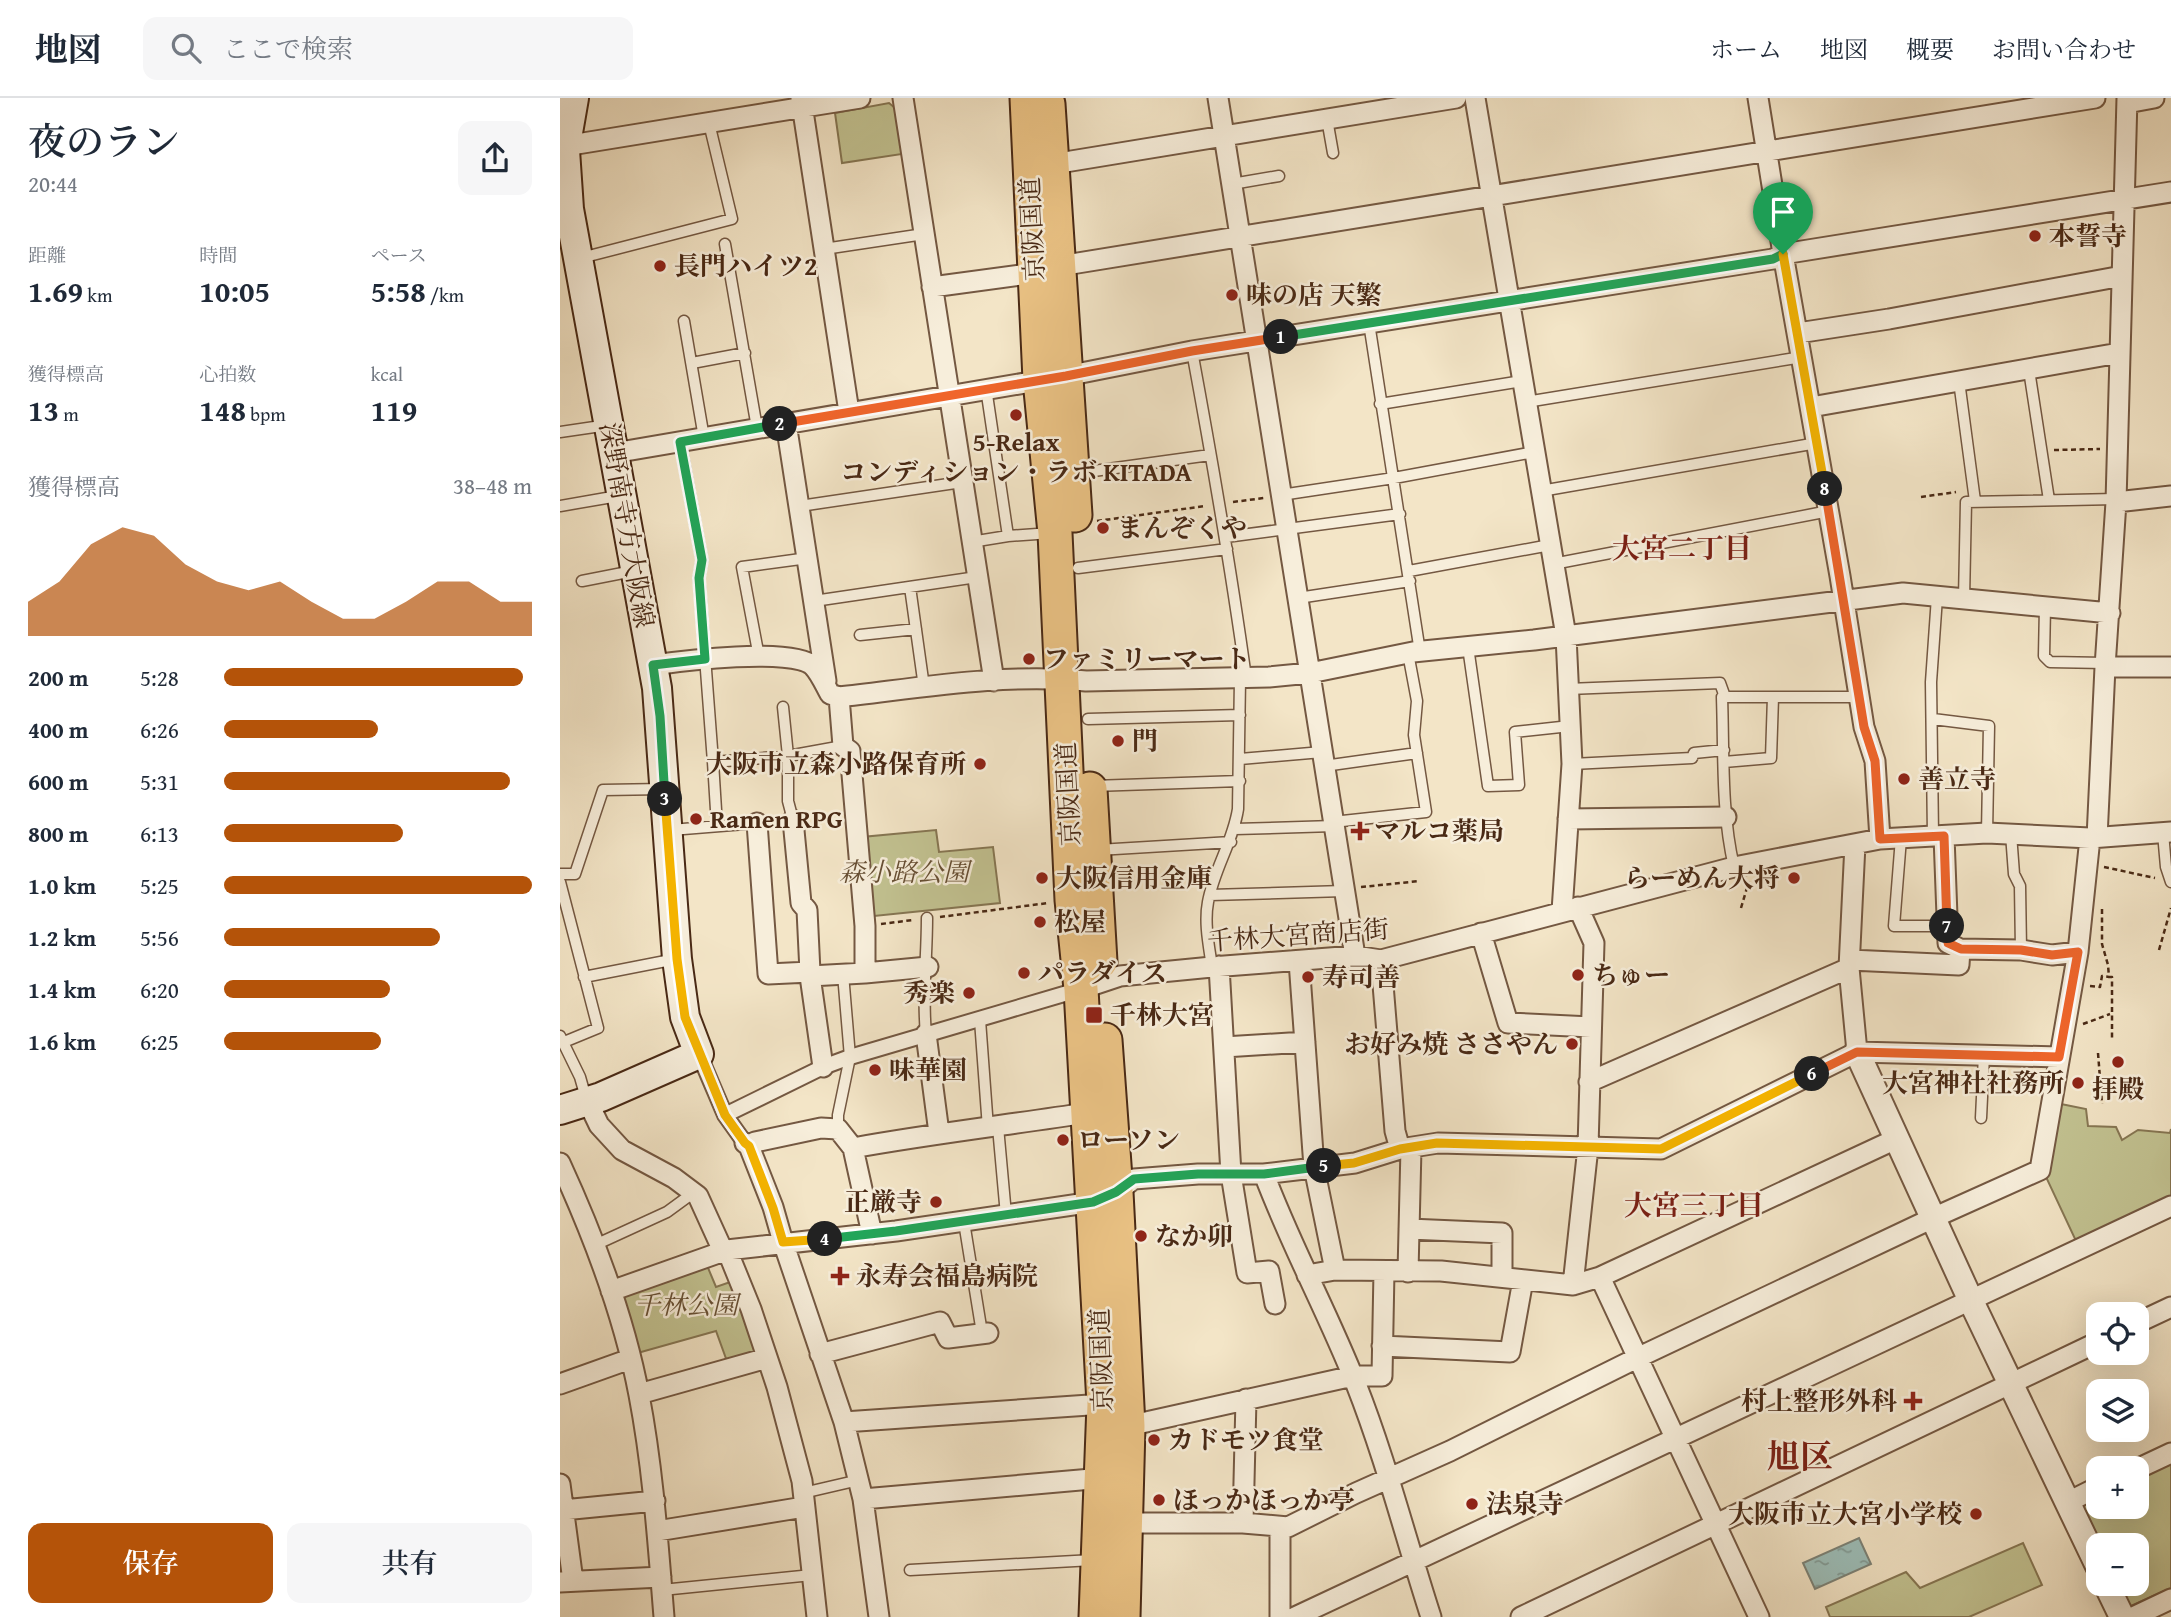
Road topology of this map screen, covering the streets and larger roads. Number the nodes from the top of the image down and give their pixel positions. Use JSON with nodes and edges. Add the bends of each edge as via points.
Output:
{"nodes":[{"id":1,"x":574,"y":98,"type":"edge"},
{"id":2,"x":860,"y":98,"type":"edge"},
{"id":3,"x":903,"y":98,"type":"edge"},
{"id":4,"x":1027,"y":98,"type":"edge"},
{"id":5,"x":1048,"y":98,"type":"edge"},
{"id":6,"x":1218,"y":98,"type":"edge"},
{"id":7,"x":1456,"y":98,"type":"edge"},
{"id":8,"x":1475,"y":98,"type":"edge"},
{"id":9,"x":1758,"y":98,"type":"edge"},
{"id":10,"x":2095,"y":98,"type":"edge"},
{"id":11,"x":2154,"y":98,"type":"edge"},
{"id":12,"x":2127,"y":100,"type":"edge"},
{"id":13,"x":802,"y":103,"type":"edge"},
{"id":14,"x":563,"y":133,"type":"edge"},
{"id":15,"x":1224,"y":135,"type":"junction"},
{"id":16,"x":1767,"y":151,"type":"junction"},
{"id":17,"x":1053,"y":164,"type":"junction"},
{"id":18,"x":2171,"y":192,"type":"edge"},
{"id":19,"x":1491,"y":197,"type":"junction"},
{"id":20,"x":2124,"y":200,"type":"junction"},
{"id":21,"x":1241,"y":237,"type":"junction"},
{"id":22,"x":1783,"y":254,"type":"junction"},
{"id":23,"x":1047,"y":270,"type":"junction"},
{"id":24,"x":2122,"y":276,"type":"junction"},
{"id":25,"x":932,"y":287,"type":"junction"},
{"id":26,"x":1508,"y":301,"type":"junction"},
{"id":27,"x":1798,"y":333,"type":"junction"},
{"id":28,"x":1257,"y":341,"type":"junction"},
{"id":29,"x":2119,"y":353,"type":"junction"},
{"id":30,"x":1053,"y":378,"type":"junction"},
{"id":31,"x":948,"y":394,"type":"junction"},
{"id":32,"x":1811,"y":407,"type":"junction"},
{"id":33,"x":849,"y":412,"type":"junction"},
{"id":34,"x":786,"y":423,"type":"junction"},
{"id":35,"x":614,"y":453,"type":"junction"},
{"id":36,"x":2171,"y":496,"type":"edge"},
{"id":37,"x":2116,"y":501,"type":"junction"},
{"id":38,"x":1065,"y":528,"type":"junction"},
{"id":39,"x":1844,"y":600,"type":"junction"},
{"id":40,"x":2109,"y":613,"type":"junction"},
{"id":41,"x":1566,"y":636,"type":"junction"},
{"id":42,"x":653,"y":665,"type":"junction"},
{"id":43,"x":2105,"y":665,"type":"junction"},
{"id":44,"x":2171,"y":667,"type":"edge"},
{"id":45,"x":1310,"y":673,"type":"junction"},
{"id":46,"x":1074,"y":680,"type":"junction"},
{"id":47,"x":994,"y":681,"type":"junction"},
{"id":48,"x":833,"y":693,"type":"junction"},
{"id":49,"x":1726,"y":817,"type":"road end"},
{"id":50,"x":1569,"y":819,"type":"junction"},
{"id":51,"x":793,"y":820,"type":"road end"},
{"id":52,"x":757,"y":823,"type":"road end"},
{"id":53,"x":2167,"y":833,"type":"edge"},
{"id":54,"x":1938,"y":836,"type":"junction"},
{"id":55,"x":2093,"y":838,"type":"junction"},
{"id":56,"x":1880,"y":839,"type":"junction"},
{"id":57,"x":1855,"y":844,"type":"junction"},
{"id":58,"x":1570,"y":909,"type":"junction"},
{"id":59,"x":1481,"y":933,"type":"junction"},
{"id":60,"x":1961,"y":949,"type":"junction"},
{"id":61,"x":2078,"y":952,"type":"junction"},
{"id":62,"x":1354,"y":956,"type":"junction"},
{"id":63,"x":1381,"y":960,"type":"junction"},
{"id":64,"x":1299,"y":961,"type":"junction"},
{"id":65,"x":1850,"y":964,"type":"junction"},
{"id":66,"x":1215,"y":966,"type":"junction"},
{"id":67,"x":928,"y":967,"type":"road end"},
{"id":68,"x":865,"y":973,"type":"junction"},
{"id":69,"x":810,"y":974,"type":"junction"},
{"id":70,"x":1091,"y":986,"type":"junction"},
{"id":71,"x":1591,"y":1027,"type":"junction"},
{"id":72,"x":926,"y":1034,"type":"junction"},
{"id":73,"x":1305,"y":1042,"type":"junction"},
{"id":74,"x":696,"y":1046,"type":"junction"},
{"id":75,"x":1224,"y":1046,"type":"junction"},
{"id":76,"x":1857,"y":1052,"type":"junction"},
{"id":77,"x":2059,"y":1057,"type":"junction"},
{"id":78,"x":823,"y":1067,"type":"junction"},
{"id":79,"x":1589,"y":1082,"type":"junction"},
{"id":80,"x":588,"y":1102,"type":"junction"},
{"id":81,"x":560,"y":1110,"type":"edge"},
{"id":82,"x":1086,"y":1113,"type":"junction"},
{"id":83,"x":725,"y":1115,"type":"junction"},
{"id":84,"x":939,"y":1133,"type":"junction"},
{"id":85,"x":1896,"y":1139,"type":"junction"},
{"id":86,"x":747,"y":1145,"type":"junction"},
{"id":87,"x":1588,"y":1147,"type":"junction"},
{"id":88,"x":853,"y":1148,"type":"junction"},
{"id":89,"x":1405,"y":1148,"type":"junction"},
{"id":90,"x":560,"y":1163,"type":"edge"},
{"id":91,"x":1314,"y":1167,"type":"junction"},
{"id":92,"x":1231,"y":1174,"type":"junction"},
{"id":93,"x":1264,"y":1174,"type":"junction"},
{"id":94,"x":1105,"y":1197,"type":"junction"},
{"id":95,"x":2171,"y":1206,"type":"edge"},
{"id":96,"x":1933,"y":1218,"type":"junction"},
{"id":97,"x":1409,"y":1229,"type":"junction"},
{"id":98,"x":872,"y":1234,"type":"junction"},
{"id":99,"x":783,"y":1242,"type":"junction"},
{"id":100,"x":725,"y":1250,"type":"junction"},
{"id":101,"x":1335,"y":1270,"type":"junction"},
{"id":102,"x":1384,"y":1271,"type":"junction"},
{"id":103,"x":1408,"y":1272,"type":"junction"},
{"id":104,"x":1307,"y":1275,"type":"junction"},
{"id":105,"x":1502,"y":1277,"type":"junction"},
{"id":106,"x":1600,"y":1277,"type":"junction"},
{"id":107,"x":1523,"y":1280,"type":"junction"},
{"id":108,"x":1573,"y":1285,"type":"junction"},
{"id":109,"x":611,"y":1291,"type":"junction"},
{"id":110,"x":1971,"y":1301,"type":"junction"},
{"id":111,"x":1275,"y":1304,"type":"dead end"},
{"id":112,"x":2171,"y":1307,"type":"edge"},
{"id":113,"x":2149,"y":1317,"type":"edge"},
{"id":114,"x":985,"y":1333,"type":"road end"},
{"id":115,"x":1382,"y":1346,"type":"junction"},
{"id":116,"x":2086,"y":1348,"type":"edge"},
{"id":117,"x":820,"y":1354,"type":"junction"},
{"id":118,"x":767,"y":1357,"type":"junction"},
{"id":119,"x":1637,"y":1357,"type":"junction"},
{"id":120,"x":630,"y":1359,"type":"junction"},
{"id":121,"x":1353,"y":1376,"type":"junction"},
{"id":122,"x":2011,"y":1383,"type":"junction"},
{"id":123,"x":560,"y":1384,"type":"edge"},
{"id":124,"x":639,"y":1394,"type":"junction"},
{"id":125,"x":1247,"y":1399,"type":"junction"},
{"id":126,"x":1104,"y":1404,"type":"junction"},
{"id":127,"x":844,"y":1422,"type":"junction"},
{"id":128,"x":1128,"y":1426,"type":"junction"},
{"id":129,"x":1675,"y":1439,"type":"junction"},
{"id":130,"x":2171,"y":1453,"type":"edge"},
{"id":131,"x":2149,"y":1463,"type":"edge"},
{"id":132,"x":1102,"y":1478,"type":"junction"},
{"id":133,"x":1389,"y":1479,"type":"junction"},
{"id":134,"x":861,"y":1490,"type":"junction"},
{"id":135,"x":2086,"y":1493,"type":"edge"},
{"id":136,"x":561,"y":1499,"type":"edge"},
{"id":137,"x":803,"y":1500,"type":"junction"},
{"id":138,"x":654,"y":1501,"type":"junction"},
{"id":139,"x":2068,"y":1502,"type":"junction"},
{"id":140,"x":1125,"y":1523,"type":"junction"},
{"id":141,"x":1242,"y":1523,"type":"junction"},
{"id":142,"x":1716,"y":1526,"type":"junction"},
{"id":143,"x":1280,"y":1528,"type":"junction"},
{"id":144,"x":657,"y":1531,"type":"junction"},
{"id":145,"x":2086,"y":1540,"type":"edge"},
{"id":146,"x":1413,"y":1562,"type":"junction"},
{"id":147,"x":567,"y":1582,"type":"edge"},
{"id":148,"x":662,"y":1584,"type":"junction"},
{"id":149,"x":2112,"y":1596,"type":"edge"},
{"id":150,"x":2171,"y":1600,"type":"edge"},
{"id":151,"x":664,"y":1617,"type":"edge"},
{"id":152,"x":817,"y":1617,"type":"edge"},
{"id":153,"x":880,"y":1617,"type":"edge"},
{"id":154,"x":1096,"y":1617,"type":"edge"},
{"id":155,"x":1123,"y":1617,"type":"edge"},
{"id":156,"x":1280,"y":1617,"type":"edge"},
{"id":157,"x":1295,"y":1617,"type":"edge"},
{"id":158,"x":1431,"y":1617,"type":"edge"},
{"id":159,"x":1521,"y":1617,"type":"edge"},
{"id":160,"x":1759,"y":1617,"type":"edge"},
{"id":161,"x":2122,"y":1617,"type":"edge"},
{"id":162,"x":2133,"y":1617,"type":"edge"}],
"edges":[{"from":1,"to":14,"type":"main road","name":"深野南寺方大阪線"},
{"from":2,"to":13,"type":"street"},
{"from":3,"to":25,"type":"street"},
{"from":4,"to":23,"type":"highway","name":"京阪国道"},
{"from":5,"to":17,"type":"highway","name":"京阪国道"},
{"from":6,"to":15,"type":"street"},
{"from":7,"to":15,"type":"street"},
{"from":8,"to":19,"type":"street"},
{"from":9,"to":16,"type":"street"},
{"from":10,"to":16,"type":"street"},
{"from":11,"to":12,"type":"street"},
{"from":12,"to":20,"type":"street"},
{"from":13,"to":14,"type":"street","via":[[709,124],[577,144]]},
{"from":13,"to":33,"type":"street"},
{"from":14,"to":35,"type":"main road","name":"深野南寺方大阪線","via":[[569,209]]},
{"from":15,"to":17,"type":"street"},
{"from":15,"to":21,"type":"street"},
{"from":16,"to":19,"type":"street"},
{"from":16,"to":22,"type":"street"},
{"from":17,"to":23,"type":"highway","name":"京阪国道"},
{"from":18,"to":20,"type":"street"},
{"from":19,"to":21,"type":"street"},
{"from":19,"to":26,"type":"street"},
{"from":20,"to":22,"type":"street"},
{"from":20,"to":24,"type":"street"},
{"from":21,"to":23,"type":"street"},
{"from":21,"to":28,"type":"street"},
{"from":22,"to":26,"type":"street"},
{"from":22,"to":27,"type":"street"},
{"from":23,"to":25,"type":"street"},
{"from":23,"to":30,"type":"highway","name":"京阪国道"},
{"from":24,"to":27,"type":"street"},
{"from":24,"to":29,"type":"street"},
{"from":25,"to":31,"type":"street"},
{"from":26,"to":28,"type":"street"},
{"from":26,"to":41,"type":"street"},
{"from":27,"to":32,"type":"street"},
{"from":28,"to":30,"type":"street"},
{"from":28,"to":45,"type":"street"},
{"from":29,"to":32,"type":"street"},
{"from":29,"to":37,"type":"street"},
{"from":30,"to":31,"type":"street"},
{"from":30,"to":38,"type":"highway","name":"京阪国道"},
{"from":30,"to":38,"type":"highway","name":"京阪国道","via":[[1072,474]]},
{"from":31,"to":33,"type":"street"},
{"from":31,"to":47,"type":"street"},
{"from":32,"to":39,"type":"street"},
{"from":33,"to":34,"type":"street"},
{"from":34,"to":35,"type":"street"},
{"from":34,"to":48,"type":"street"},
{"from":35,"to":42,"type":"main road","name":"深野南寺方大阪線"},
{"from":36,"to":37,"type":"street"},
{"from":37,"to":40,"type":"street"},
{"from":38,"to":46,"type":"highway","name":"京阪国道"},
{"from":38,"to":46,"type":"highway","name":"京阪国道","via":[[1078,568]]},
{"from":39,"to":40,"type":"street","via":[[1903,593]]},
{"from":39,"to":41,"type":"street"},
{"from":39,"to":56,"type":"street","via":[[1864,727],[1875,761]]},
{"from":40,"to":43,"type":"street"},
{"from":41,"to":45,"type":"street","via":[[1414,652]]},
{"from":41,"to":50,"type":"street","via":[[1573,764]]},
{"from":42,"to":48,"type":"street","via":[[738,656],[804,660]]},
{"from":42,"to":74,"type":"main road","name":"深野南寺方大阪線","via":[[677,959],[685,1017]]},
{"from":43,"to":44,"type":"street"},
{"from":43,"to":55,"type":"street"},
{"from":45,"to":46,"type":"street","via":[[1243,679]]},
{"from":45,"to":62,"type":"street"},
{"from":46,"to":47,"type":"street"},
{"from":46,"to":70,"type":"highway","name":"京阪国道","via":[[1072,900]]},
{"from":46,"to":70,"type":"highway","name":"京阪国道","via":[[1088,719],[1094,850]]},
{"from":47,"to":48,"type":"street"},
{"from":48,"to":68,"type":"street","via":[[843,746],[850,751]]},
{"from":49,"to":50,"type":"street"},
{"from":50,"to":58,"type":"street"},
{"from":51,"to":69,"type":"street","via":[[801,903],[807,910]]},
{"from":52,"to":69,"type":"street","via":[[768,974]]},
{"from":53,"to":55,"type":"street","name":"千林大宮商店街"},
{"from":54,"to":55,"type":"street","name":"千林大宮商店街","via":[[1987,833]]},
{"from":54,"to":56,"type":"street","name":"千林大宮商店街"},
{"from":54,"to":60,"type":"street","via":[[1948,943]]},
{"from":55,"to":61,"type":"street"},
{"from":56,"to":57,"type":"street","name":"千林大宮商店街"},
{"from":57,"to":58,"type":"street","name":"千林大宮商店街","via":[[1734,867]]},
{"from":57,"to":65,"type":"street"},
{"from":58,"to":59,"type":"street","name":"千林大宮商店街"},
{"from":58,"to":71,"type":"street","via":[[1594,943]]},
{"from":59,"to":63,"type":"street","name":"千林大宮商店街"},
{"from":59,"to":71,"type":"street","via":[[1508,1023]]},
{"from":60,"to":61,"type":"street","via":[[2052,955]]},
{"from":60,"to":65,"type":"street","via":[[1959,965]]},
{"from":61,"to":77,"type":"street"},
{"from":62,"to":63,"type":"street","name":"千林大宮商店街"},
{"from":62,"to":64,"type":"street","name":"千林大宮商店街"},
{"from":63,"to":89,"type":"street","via":[[1395,1131]]},
{"from":64,"to":66,"type":"street","name":"千林大宮商店街"},
{"from":64,"to":73,"type":"street"},
{"from":65,"to":76,"type":"street"},
{"from":65,"to":79,"type":"street"},
{"from":66,"to":70,"type":"street","name":"千林大宮商店街","via":[[1120,976]]},
{"from":66,"to":75,"type":"street"},
{"from":67,"to":68,"type":"street"},
{"from":68,"to":69,"type":"street"},
{"from":69,"to":78,"type":"street"},
{"from":70,"to":72,"type":"street","via":[[1020,1012]]},
{"from":70,"to":82,"type":"highway","name":"京阪国道"},
{"from":70,"to":94,"type":"highway","name":"京阪国道"},
{"from":71,"to":79,"type":"street"},
{"from":72,"to":78,"type":"street"},
{"from":72,"to":84,"type":"street"},
{"from":73,"to":75,"type":"street"},
{"from":73,"to":91,"type":"street"},
{"from":74,"to":80,"type":"main road"},
{"from":74,"to":83,"type":"street"},
{"from":75,"to":92,"type":"street"},
{"from":76,"to":77,"type":"street"},
{"from":76,"to":85,"type":"street"},
{"from":76,"to":87,"type":"street","via":[[1661,1149]]},
{"from":77,"to":96,"type":"street","via":[[2040,1170]]},
{"from":78,"to":83,"type":"street"},
{"from":79,"to":87,"type":"street"},
{"from":80,"to":81,"type":"main road"},
{"from":80,"to":100,"type":"street","via":[[599,1125],[622,1150],[698,1196]]},
{"from":82,"to":84,"type":"street"},
{"from":82,"to":94,"type":"highway","name":"京阪国道"},
{"from":83,"to":86,"type":"street"},
{"from":84,"to":88,"type":"street"},
{"from":85,"to":96,"type":"street"},
{"from":85,"to":106,"type":"street"},
{"from":86,"to":88,"type":"street","via":[[821,1128],[838,1129]]},
{"from":86,"to":99,"type":"street"},
{"from":87,"to":89,"type":"street","via":[[1437,1143]]},
{"from":87,"to":108,"type":"street"},
{"from":88,"to":98,"type":"street"},
{"from":89,"to":91,"type":"street","via":[[1354,1163]]},
{"from":89,"to":97,"type":"street"},
{"from":90,"to":109,"type":"street"},
{"from":91,"to":93,"type":"street"},
{"from":91,"to":101,"type":"street"},
{"from":92,"to":93,"type":"street"},
{"from":92,"to":94,"type":"street","via":[[1134,1179]]},
{"from":92,"to":111,"type":"street","via":[[1247,1273],[1269,1271]]},
{"from":93,"to":104,"type":"street"},
{"from":94,"to":98,"type":"street"},
{"from":94,"to":126,"type":"highway","name":"京阪国道"},
{"from":94,"to":128,"type":"highway","name":"京阪国道"},
{"from":95,"to":110,"type":"street"},
{"from":96,"to":110,"type":"street"},
{"from":96,"to":119,"type":"street"},
{"from":97,"to":103,"type":"street"},
{"from":97,"to":105,"type":"street","via":[[1502,1233]]},
{"from":98,"to":99,"type":"street"},
{"from":99,"to":100,"type":"street"},
{"from":99,"to":117,"type":"street"},
{"from":100,"to":109,"type":"street"},
{"from":100,"to":118,"type":"street"},
{"from":101,"to":102,"type":"street"},
{"from":101,"to":104,"type":"street"},
{"from":102,"to":103,"type":"street"},
{"from":102,"to":115,"type":"street"},
{"from":103,"to":105,"type":"street"},
{"from":104,"to":121,"type":"street"},
{"from":105,"to":107,"type":"street"},
{"from":106,"to":108,"type":"street"},
{"from":106,"to":119,"type":"street"},
{"from":107,"to":108,"type":"street"},
{"from":107,"to":115,"type":"street","via":[[1510,1352]]},
{"from":109,"to":120,"type":"street"},
{"from":110,"to":122,"type":"street"},
{"from":110,"to":129,"type":"street"},
{"from":112,"to":113,"type":"street"},
{"from":114,"to":117,"type":"street","via":[[948,1338],[940,1322]]},
{"from":115,"to":121,"type":"street","via":[[1382,1376]]},
{"from":116,"to":122,"type":"street"},
{"from":117,"to":127,"type":"street"},
{"from":118,"to":124,"type":"street"},
{"from":118,"to":137,"type":"street"},
{"from":119,"to":129,"type":"street"},
{"from":119,"to":133,"type":"street"},
{"from":120,"to":123,"type":"street"},
{"from":120,"to":124,"type":"street"},
{"from":121,"to":125,"type":"street"},
{"from":121,"to":133,"type":"street"},
{"from":122,"to":139,"type":"street"},
{"from":122,"to":142,"type":"street"},
{"from":124,"to":138,"type":"street"},
{"from":125,"to":128,"type":"street"},
{"from":125,"to":141,"type":"street"},
{"from":126,"to":127,"type":"street"},
{"from":126,"to":132,"type":"highway","name":"京阪国道"},
{"from":127,"to":134,"type":"street"},
{"from":128,"to":140,"type":"highway","name":"京阪国道"},
{"from":129,"to":142,"type":"street"},
{"from":129,"to":146,"type":"street"},
{"from":130,"to":131,"type":"street"},
{"from":132,"to":134,"type":"street"},
{"from":132,"to":154,"type":"highway","name":"京阪国道"},
{"from":133,"to":143,"type":"street"},
{"from":133,"to":146,"type":"street"},
{"from":134,"to":153,"type":"street"},
{"from":135,"to":139,"type":"street"},
{"from":136,"to":138,"type":"street"},
{"from":136,"to":147,"type":"street"},
{"from":137,"to":144,"type":"street"},
{"from":137,"to":152,"type":"street"},
{"from":138,"to":144,"type":"street"},
{"from":139,"to":145,"type":"street"},
{"from":140,"to":141,"type":"street"},
{"from":140,"to":155,"type":"highway","name":"京阪国道"},
{"from":141,"to":143,"type":"street"},
{"from":142,"to":159,"type":"street"},
{"from":142,"to":160,"type":"street"},
{"from":143,"to":156,"type":"street"},
{"from":144,"to":148,"type":"street"},
{"from":146,"to":157,"type":"street"},
{"from":146,"to":158,"type":"street"},
{"from":147,"to":148,"type":"street"},
{"from":148,"to":151,"type":"street"},
{"from":149,"to":161,"type":"street"},
{"from":150,"to":162,"type":"street"}]}
